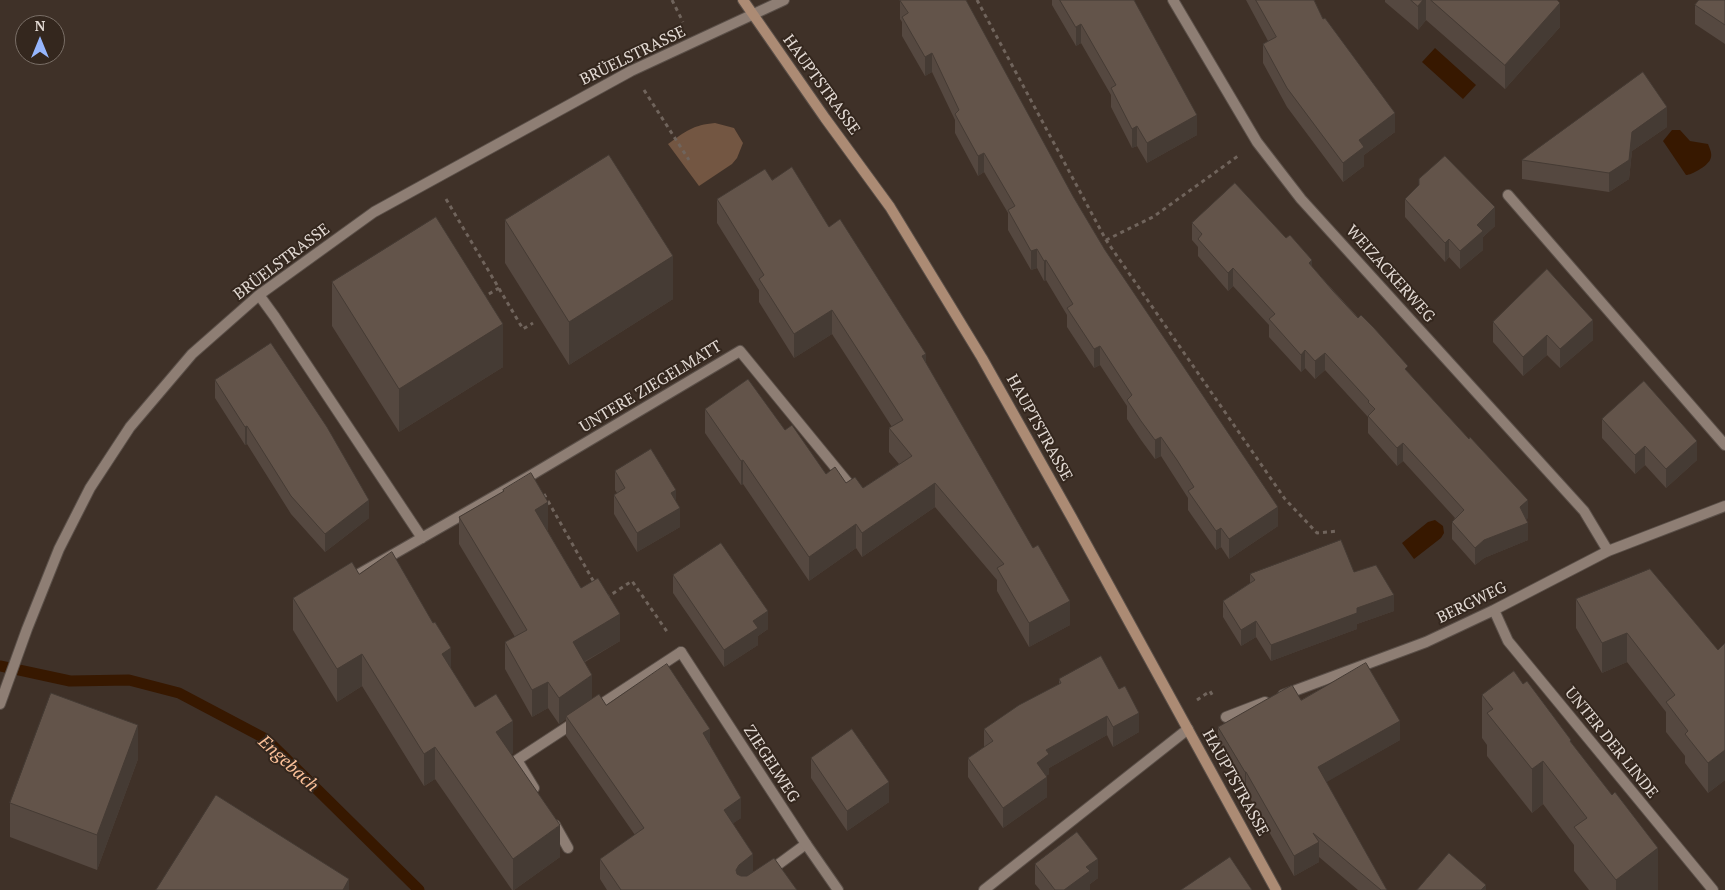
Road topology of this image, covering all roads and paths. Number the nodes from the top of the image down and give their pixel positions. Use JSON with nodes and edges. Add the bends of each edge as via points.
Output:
{"nodes":[{"id":1,"x":743,"y":0,"type":"edge"},
{"id":2,"x":784,"y":0,"type":"edge"},
{"id":3,"x":977,"y":0,"type":"edge"},
{"id":4,"x":1173,"y":0,"type":"edge"},
{"id":5,"x":753,"y":16,"type":"junction"},
{"id":6,"x":631,"y":71,"type":"junction"},
{"id":7,"x":1256,"y":142,"type":"junction"},
{"id":8,"x":689,"y":160,"type":"dead end"},
{"id":9,"x":434,"y":179,"type":"junction"},
{"id":10,"x":1508,"y":195,"type":"dead end"},
{"id":11,"x":1106,"y":240,"type":"junction"},
{"id":12,"x":499,"y":288,"type":"junction"},
{"id":13,"x":259,"y":295,"type":"junction"},
{"id":14,"x":474,"y":302,"type":"edge"},
{"id":15,"x":533,"y":323,"type":"dead end"},
{"id":16,"x":1725,"y":444,"type":"edge"},
{"id":17,"x":533,"y":474,"type":"junction"},
{"id":18,"x":854,"y":489,"type":"edge"},
{"id":19,"x":1725,"y":506,"type":"edge"},
{"id":20,"x":1338,"y":531,"type":"dead end"},
{"id":21,"x":422,"y":538,"type":"junction"},
{"id":22,"x":1608,"y":551,"type":"junction"},
{"id":23,"x":359,"y":574,"type":"edge"},
{"id":24,"x":599,"y":591,"type":"edge"},
{"id":25,"x":603,"y":600,"type":"edge"},
{"id":26,"x":1494,"y":610,"type":"junction"},
{"id":27,"x":681,"y":652,"type":"junction"},
{"id":28,"x":0,"y":704,"type":"edge"},
{"id":29,"x":1226,"y":717,"type":"dead end"},
{"id":30,"x":1188,"y":729,"type":"junction"},
{"id":31,"x":540,"y":800,"type":"edge"},
{"id":32,"x":550,"y":816,"type":"edge"},
{"id":33,"x":806,"y":844,"type":"junction"},
{"id":34,"x":568,"y":848,"type":"dead end"},
{"id":35,"x":759,"y":878,"type":"edge"},
{"id":36,"x":838,"y":890,"type":"edge"},
{"id":37,"x":984,"y":890,"type":"edge"},
{"id":38,"x":1276,"y":890,"type":"edge"},
{"id":39,"x":1713,"y":890,"type":"edge"}],
"edges":[{"from":1,"to":5,"type":"main road","name":"HAUPTSTRASSE"},
{"from":2,"to":5,"type":"street"},
{"from":3,"to":11,"type":"path"},
{"from":4,"to":7,"type":"street","name":"WEIZACKERWEG"},
{"from":5,"to":6,"type":"street","name":"BRÜELSTRASSE"},
{"from":5,"to":30,"type":"main road","name":"HAUPTSTRASSE","via":[[890,207],[962,324]]},
{"from":6,"to":8,"type":"path"},
{"from":6,"to":9,"type":"street","name":"BRÜELSTRASSE"},
{"from":7,"to":11,"type":"path","via":[[1153,217]]},
{"from":7,"to":22,"type":"street","name":"WEIZACKERWEG","via":[[1301,199],[1584,512]]},
{"from":9,"to":12,"type":"path"},
{"from":9,"to":13,"type":"street","name":"BRÜELSTRASSE","via":[[374,212]]},
{"from":10,"to":16,"type":"street"},
{"from":11,"to":20,"type":"path","via":[[1285,499],[1317,533]]},
{"from":12,"to":14,"type":"path"},
{"from":12,"to":15,"type":"path","via":[[524,329]]},
{"from":13,"to":21,"type":"street"},
{"from":13,"to":28,"type":"street","name":"BRÜELSTRASSE","via":[[192,354],[130,427],[90,488],[59,549]]},
{"from":17,"to":18,"type":"street","name":"UNTERE ZIEGELMATT","via":[[740,351]]},
{"from":17,"to":21,"type":"street","name":"UNTERE ZIEGELMATT"},
{"from":17,"to":24,"type":"path"},
{"from":19,"to":22,"type":"street","name":"BERGWEG"},
{"from":21,"to":23,"type":"street","name":"UNTERE ZIEGELMATT"},
{"from":22,"to":26,"type":"street","name":"BERGWEG"},
{"from":25,"to":27,"type":"path","via":[[632,581]]},
{"from":26,"to":29,"type":"street","name":"BERGWEG","via":[[1426,642]]},
{"from":26,"to":39,"type":"street","name":"UNTER DER LINDE","via":[[1508,641]]},
{"from":27,"to":31,"type":"street","via":[[517,760]]},
{"from":27,"to":33,"type":"street","name":"ZIEGELWEG"},
{"from":30,"to":37,"type":"street"},
{"from":30,"to":38,"type":"main road","name":"HAUPTSTRASSE"},
{"from":32,"to":34,"type":"street"},
{"from":33,"to":35,"type":"street"},
{"from":33,"to":36,"type":"street","name":"ZIEGELWEG"}]}
